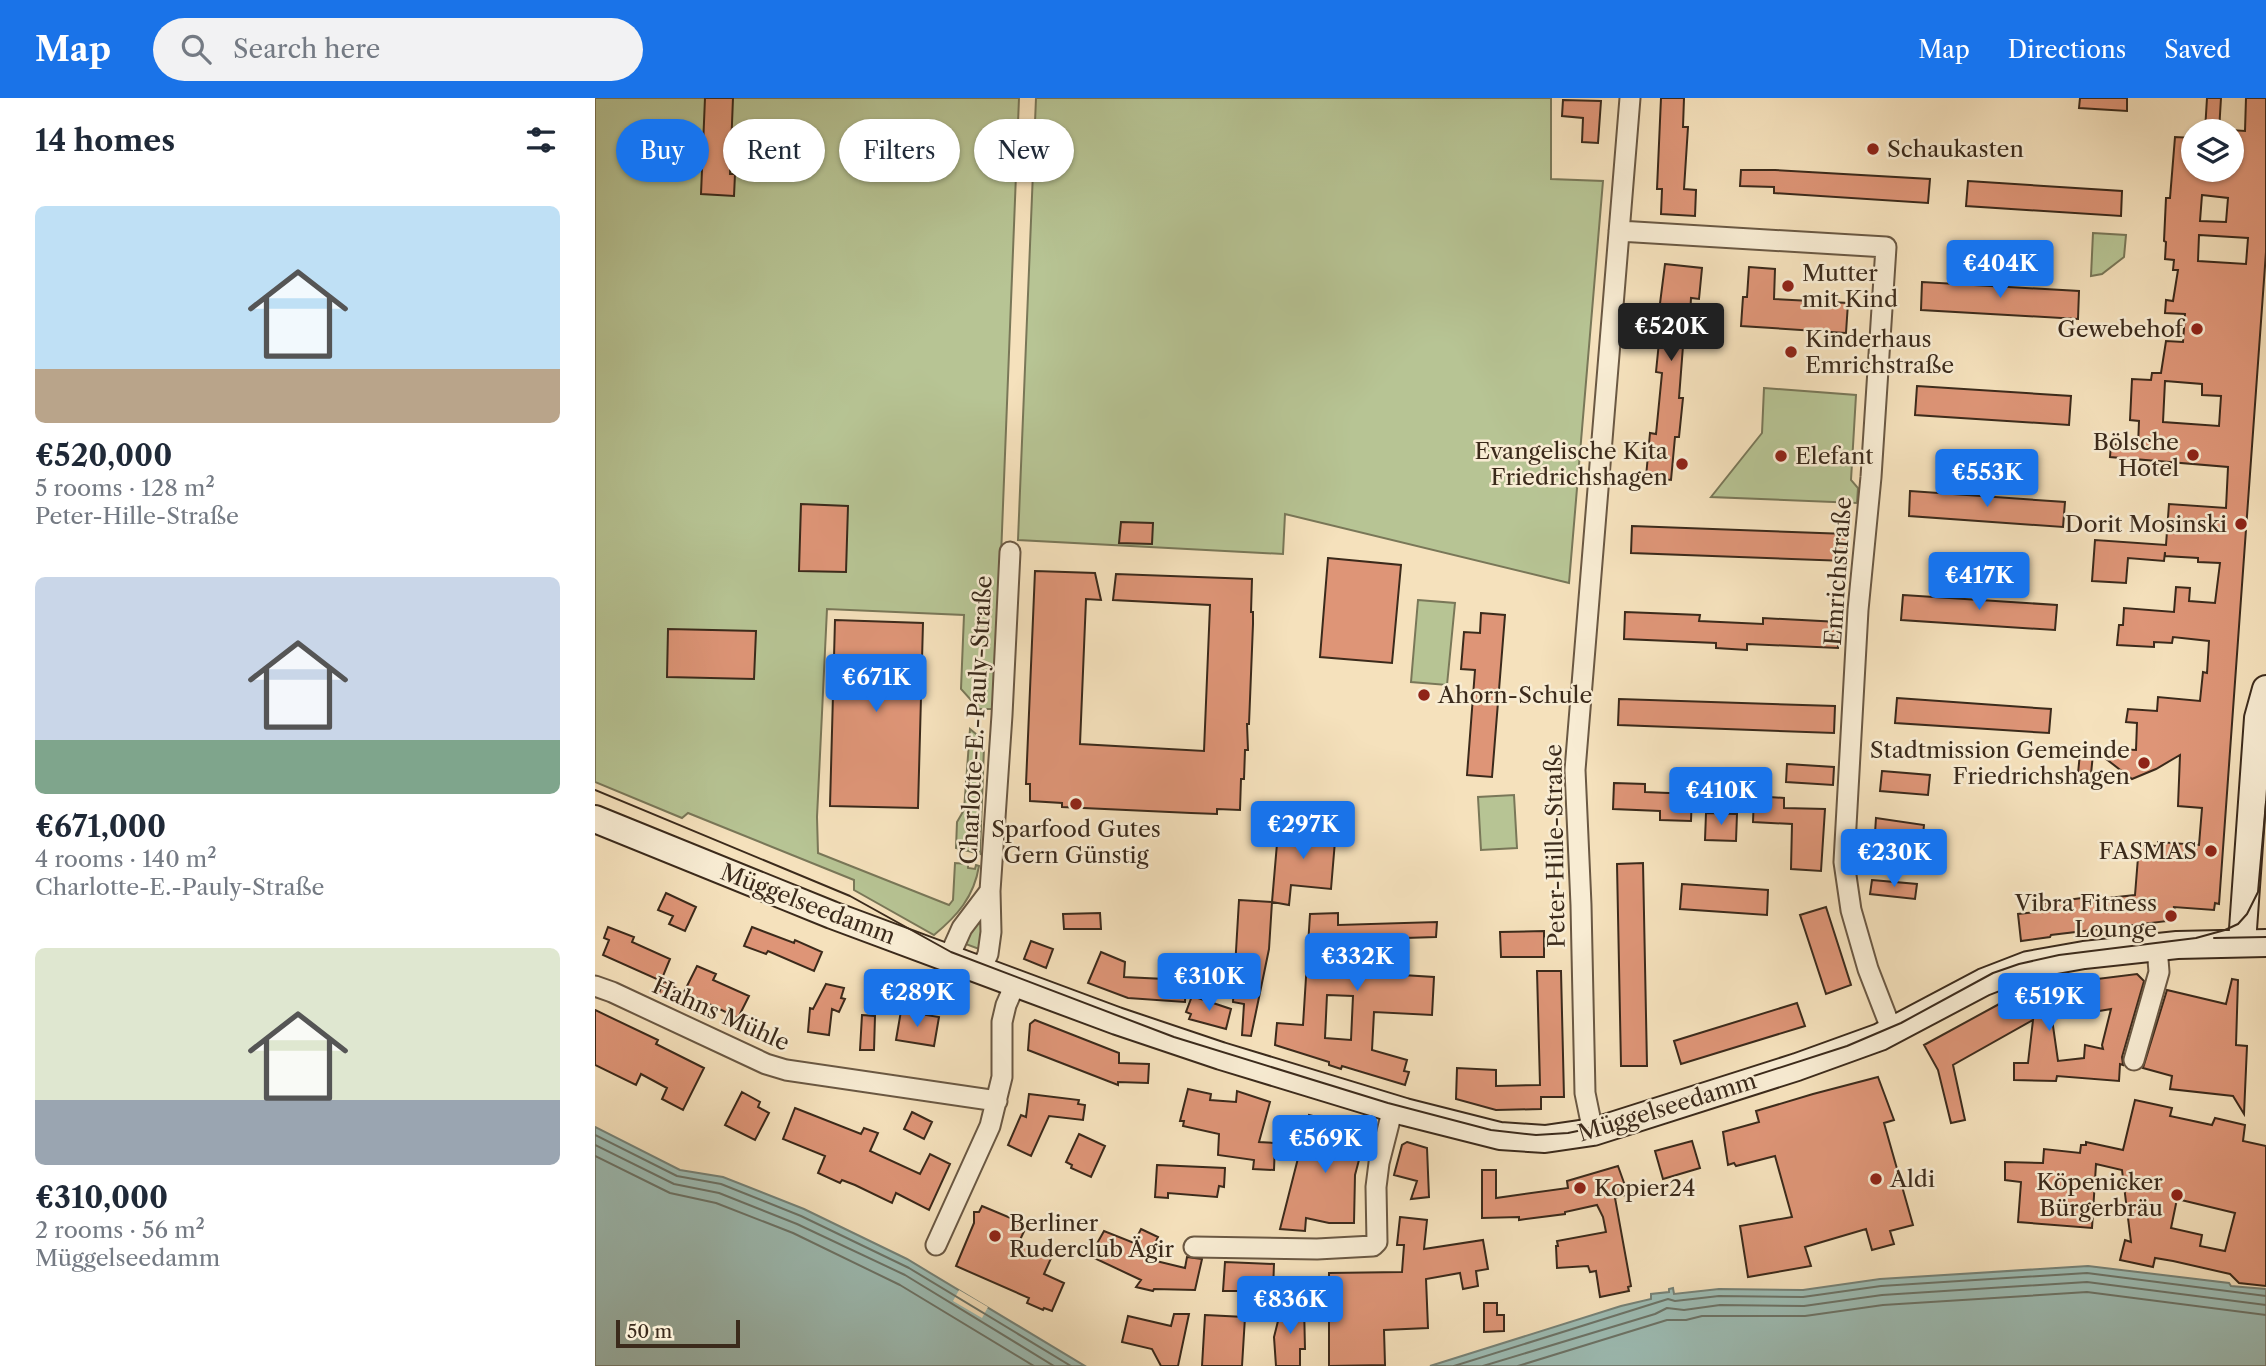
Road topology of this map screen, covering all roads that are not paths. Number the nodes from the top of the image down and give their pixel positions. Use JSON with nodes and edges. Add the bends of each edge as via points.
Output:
{"nodes":[{"id":1,"x":1630,"y":98,"type":"edge"},
{"id":2,"x":1619,"y":230,"type":"junction"},
{"id":3,"x":1010,"y":552,"type":"dead end"},
{"id":4,"x":2266,"y":689,"type":"edge"},
{"id":5,"x":595,"y":819,"type":"edge"},
{"id":6,"x":990,"y":891,"type":"junction"},
{"id":7,"x":2254,"y":943,"type":"edge"},
{"id":8,"x":2157,"y":947,"type":"junction"},
{"id":9,"x":949,"y":957,"type":"junction"},
{"id":10,"x":982,"y":970,"type":"junction"},
{"id":11,"x":1016,"y":982,"type":"junction"},
{"id":12,"x":595,"y":986,"type":"edge"},
{"id":13,"x":1892,"y":1031,"type":"junction"},
{"id":14,"x":2134,"y":1060,"type":"dead end"},
{"id":15,"x":997,"y":1101,"type":"junction"},
{"id":16,"x":1393,"y":1108,"type":"junction"},
{"id":17,"x":1593,"y":1132,"type":"junction"},
{"id":18,"x":936,"y":1245,"type":"dead end"},
{"id":19,"x":1194,"y":1247,"type":"dead end"}],
"edges":[{"from":1,"to":2,"type":"street","name":"Peter-Hille-Straße"},
{"from":2,"to":13,"type":"street","name":"Emrichstraße","via":[[1886,247],[1844,862],[1854,922]]},
{"from":2,"to":17,"type":"street","name":"Peter-Hille-Straße","via":[[1575,770],[1585,1093]]},
{"from":3,"to":6,"type":"street","name":"Charlotte-E.-Pauly-Straße"},
{"from":4,"to":7,"type":"main road","via":[[2258,718]]},
{"from":5,"to":9,"type":"main road","name":"Müggelseedamm"},
{"from":6,"to":9,"type":"street","name":"Charlotte-E.-Pauly-Straße","via":[[962,928]]},
{"from":6,"to":10,"type":"street","name":"Charlotte-E.-Pauly-Straße","via":[[991,932]]},
{"from":7,"to":8,"type":"main road","name":"Müggelseedamm"},
{"from":8,"to":13,"type":"main road","name":"Müggelseedamm","via":[[2028,965],[1984,982]]},
{"from":8,"to":14,"type":"street","via":[[2158,972]]},
{"from":9,"to":10,"type":"main road","name":"Müggelseedamm"},
{"from":10,"to":11,"type":"main road","name":"Müggelseedamm"},
{"from":11,"to":15,"type":"street","via":[[1002,1021]]},
{"from":11,"to":16,"type":"main road","name":"Müggelseedamm","via":[[1185,1045]]},
{"from":12,"to":15,"type":"street","name":"Hahns Mühle","via":[[786,1070]]},
{"from":13,"to":17,"type":"main road","name":"Müggelseedamm","via":[[1797,1067]]},
{"from":15,"to":18,"type":"street","via":[[982,1148]]},
{"from":16,"to":17,"type":"main road","name":"Müggelseedamm","via":[[1514,1138]]},
{"from":16,"to":19,"type":"street","via":[[1378,1163],[1377,1242],[1373,1246]]}]}
